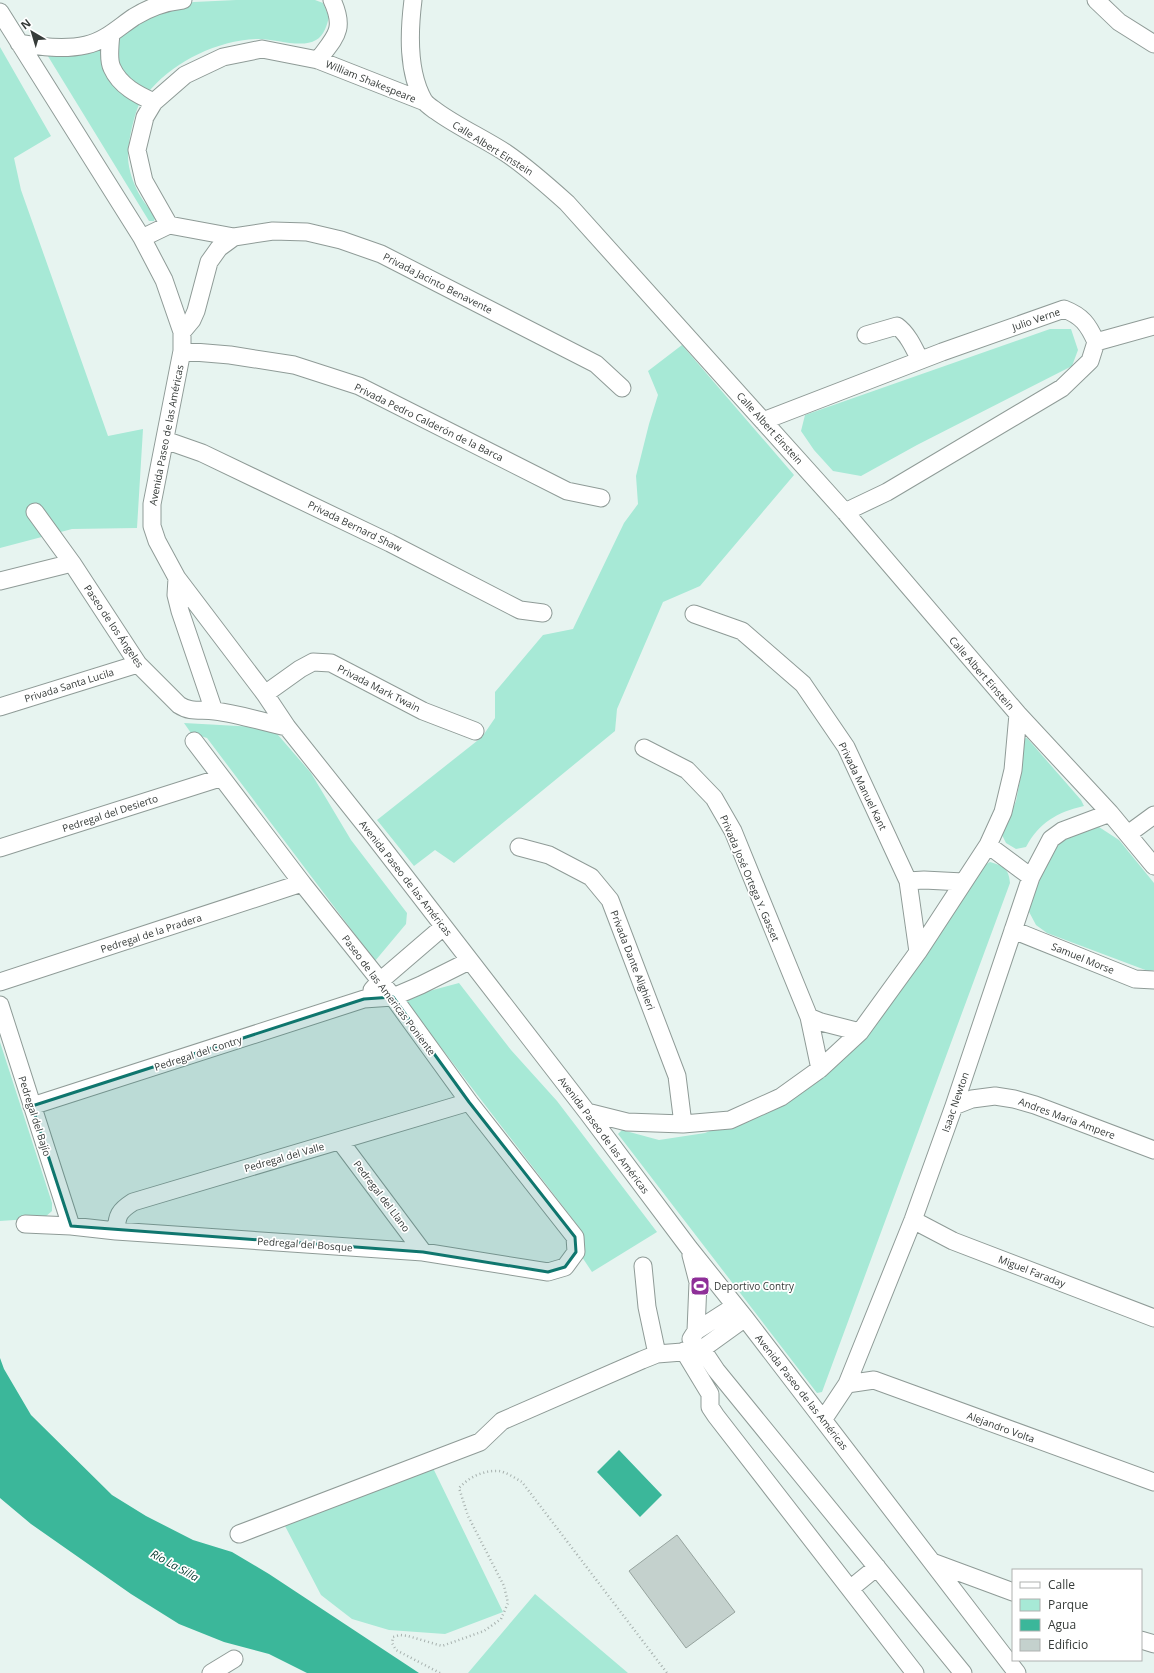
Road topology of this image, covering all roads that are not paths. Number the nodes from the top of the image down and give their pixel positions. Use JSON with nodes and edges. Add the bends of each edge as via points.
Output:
{"nodes":[{"id":1,"x":183,"y":0,"type":"edge"},
{"id":2,"x":332,"y":0,"type":"edge"},
{"id":3,"x":413,"y":0,"type":"edge"},
{"id":4,"x":1096,"y":0,"type":"edge"},
{"id":5,"x":0,"y":12,"type":"edge"},
{"id":6,"x":111,"y":34,"type":"junction"},
{"id":7,"x":19,"y":43,"type":"junction"},
{"id":8,"x":1154,"y":44,"type":"edge"},
{"id":9,"x":318,"y":60,"type":"junction"},
{"id":10,"x":154,"y":102,"type":"junction"},
{"id":11,"x":425,"y":102,"type":"junction"},
{"id":12,"x":169,"y":225,"type":"junction"},
{"id":13,"x":234,"y":237,"type":"junction"},
{"id":14,"x":142,"y":238,"type":"junction"},
{"id":15,"x":1154,"y":326,"type":"edge"},
{"id":16,"x":182,"y":332,"type":"junction"},
{"id":17,"x":866,"y":335,"type":"dead end"},
{"id":18,"x":1096,"y":342,"type":"junction"},
{"id":19,"x":182,"y":351,"type":"junction"},
{"id":20,"x":920,"y":360,"type":"junction"},
{"id":21,"x":622,"y":388,"type":"dead end"},
{"id":22,"x":763,"y":421,"type":"junction"},
{"id":23,"x":165,"y":440,"type":"junction"},
{"id":24,"x":600,"y":498,"type":"dead end"},
{"id":25,"x":36,"y":512,"type":"dead end"},
{"id":26,"x":845,"y":512,"type":"junction"},
{"id":27,"x":72,"y":562,"type":"junction"},
{"id":28,"x":177,"y":578,"type":"junction"},
{"id":29,"x":0,"y":581,"type":"edge"},
{"id":30,"x":543,"y":612,"type":"dead end"},
{"id":31,"x":694,"y":614,"type":"dead end"},
{"id":32,"x":138,"y":664,"type":"junction"},
{"id":33,"x":265,"y":694,"type":"junction"},
{"id":34,"x":0,"y":707,"type":"edge"},
{"id":35,"x":214,"y":711,"type":"junction"},
{"id":36,"x":1018,"y":714,"type":"junction"},
{"id":37,"x":287,"y":727,"type":"junction"},
{"id":38,"x":475,"y":731,"type":"dead end"},
{"id":39,"x":194,"y":742,"type":"dead end"},
{"id":40,"x":644,"y":748,"type":"dead end"},
{"id":41,"x":220,"y":778,"type":"junction"},
{"id":42,"x":1110,"y":813,"type":"junction"},
{"id":43,"x":1154,"y":814,"type":"edge"},
{"id":44,"x":1128,"y":834,"type":"junction"},
{"id":45,"x":988,"y":845,"type":"junction"},
{"id":46,"x":519,"y":847,"type":"dead end"},
{"id":47,"x":0,"y":848,"type":"edge"},
{"id":48,"x":1154,"y":866,"type":"edge"},
{"id":49,"x":1031,"y":877,"type":"junction"},
{"id":50,"x":908,"y":881,"type":"junction"},
{"id":51,"x":963,"y":882,"type":"junction"},
{"id":52,"x":302,"y":883,"type":"junction"},
{"id":53,"x":443,"y":926,"type":"junction"},
{"id":54,"x":1013,"y":930,"type":"junction"},
{"id":55,"x":918,"y":952,"type":"junction"},
{"id":56,"x":469,"y":961,"type":"junction"},
{"id":57,"x":1154,"y":980,"type":"edge"},
{"id":58,"x":0,"y":982,"type":"edge"},
{"id":59,"x":379,"y":982,"type":"junction"},
{"id":60,"x":393,"y":997,"type":"junction"},
{"id":61,"x":364,"y":1000,"type":"junction"},
{"id":62,"x":0,"y":1005,"type":"edge"},
{"id":63,"x":809,"y":1017,"type":"junction"},
{"id":64,"x":860,"y":1032,"type":"junction"},
{"id":65,"x":820,"y":1069,"type":"junction"},
{"id":66,"x":469,"y":1102,"type":"junction"},
{"id":67,"x":32,"y":1106,"type":"junction"},
{"id":68,"x":954,"y":1106,"type":"junction"},
{"id":69,"x":587,"y":1112,"type":"junction"},
{"id":70,"x":683,"y":1124,"type":"junction"},
{"id":71,"x":340,"y":1141,"type":"junction"},
{"id":72,"x":1154,"y":1150,"type":"edge"},
{"id":73,"x":912,"y":1220,"type":"junction"},
{"id":74,"x":25,"y":1224,"type":"dead end"},
{"id":75,"x":71,"y":1226,"type":"junction"},
{"id":76,"x":116,"y":1231,"type":"junction"},
{"id":77,"x":689,"y":1248,"type":"junction"},
{"id":78,"x":423,"y":1252,"type":"junction"},
{"id":79,"x":576,"y":1252,"type":"joint"},
{"id":80,"x":643,"y":1266,"type":"dead end"},
{"id":81,"x":740,"y":1312,"type":"junction"},
{"id":82,"x":1154,"y":1318,"type":"edge"},
{"id":83,"x":696,"y":1331,"type":"junction"},
{"id":84,"x":702,"y":1349,"type":"junction"},
{"id":85,"x":684,"y":1351,"type":"junction"},
{"id":86,"x":657,"y":1354,"type":"junction"},
{"id":87,"x":847,"y":1384,"type":"junction"},
{"id":88,"x":824,"y":1420,"type":"junction"},
{"id":89,"x":1154,"y":1482,"type":"edge"},
{"id":90,"x":239,"y":1534,"type":"dead end"},
{"id":91,"x":932,"y":1562,"type":"junction"},
{"id":92,"x":877,"y":1568,"type":"junction"},
{"id":93,"x":850,"y":1589,"type":"junction"},
{"id":94,"x":1012,"y":1592,"type":"edge"},
{"id":95,"x":1142,"y":1640,"type":"edge"},
{"id":96,"x":1154,"y":1644,"type":"edge"},
{"id":97,"x":234,"y":1659,"type":"dead end"},
{"id":98,"x":211,"y":1673,"type":"edge"},
{"id":99,"x":915,"y":1673,"type":"edge"},
{"id":100,"x":963,"y":1673,"type":"edge"},
{"id":101,"x":1017,"y":1673,"type":"edge"}],
"edges":[{"from":1,"to":6,"type":"street","via":[[163,3],[135,16]]},
{"from":2,"to":9,"type":"street","name":"William Shakespeare","via":[[339,14],[338,33]]},
{"from":3,"to":11,"type":"street","via":[[410,18],[411,53],[415,78]]},
{"from":4,"to":8,"type":"street","via":[[1119,22]]},
{"from":5,"to":7,"type":"street","name":"Avenida Paseo de las Américas"},
{"from":6,"to":7,"type":"street","via":[[88,45],[44,47]]},
{"from":6,"to":10,"type":"street","via":[[111,68],[122,83],[136,94]]},
{"from":7,"to":14,"type":"street","name":"Avenida Paseo de las Américas"},
{"from":9,"to":10,"type":"street","name":"William Shakespeare","via":[[262,50],[223,57],[185,75]]},
{"from":9,"to":11,"type":"street","name":"William Shakespeare"},
{"from":10,"to":12,"type":"street","name":"William Shakespeare","via":[[145,117],[138,150],[144,181]]},
{"from":11,"to":22,"type":"street","name":"Calle Albert Einstein","via":[[537,175],[567,203]]},
{"from":12,"to":13,"type":"street","name":"Privada Jacinto Benavente"},
{"from":12,"to":14,"type":"street"},
{"from":13,"to":16,"type":"street","name":"Privada Jacinto Benavente","via":[[219,248],[209,262],[196,311]]},
{"from":13,"to":21,"type":"street","name":"Privada Jacinto Benavente","via":[[273,231],[307,232],[341,240],[381,254],[596,364]]},
{"from":14,"to":16,"type":"street","name":"Avenida Paseo de las Américas","via":[[164,280]]},
{"from":15,"to":18,"type":"street"},
{"from":16,"to":19,"type":"street","name":"Avenida Paseo de las Américas"},
{"from":17,"to":20,"type":"street","via":[[897,326]]},
{"from":18,"to":20,"type":"street","name":"Julio Verne","via":[[1092,332],[1077,314],[1064,309]]},
{"from":18,"to":26,"type":"street","via":[[1090,361],[1062,388],[887,492]]},
{"from":19,"to":23,"type":"street","name":"Avenida Paseo de las Américas"},
{"from":19,"to":24,"type":"street","name":"Privada Pedro Calderón de la Barca","via":[[294,365],[358,386],[567,491]]},
{"from":20,"to":22,"type":"street","name":"Julio Verne"},
{"from":22,"to":26,"type":"street","name":"Calle Albert Einstein"},
{"from":23,"to":28,"type":"street","name":"Avenida Paseo de las Américas","via":[[152,504],[152,526],[162,552]]},
{"from":23,"to":30,"type":"street","name":"Privada Bernard Shaw","via":[[202,453],[376,536],[520,610]]},
{"from":25,"to":27,"type":"street","name":"Paseo de los Ángeles"},
{"from":26,"to":36,"type":"street","name":"Calle Albert Einstein"},
{"from":27,"to":29,"type":"street"},
{"from":27,"to":32,"type":"street","name":"Paseo de los Ángeles"},
{"from":28,"to":33,"type":"street","name":"Avenida Paseo de las Américas"},
{"from":28,"to":35,"type":"street","via":[[176,595],[180,611]]},
{"from":31,"to":50,"type":"street","name":"Privada Manuel Kant","via":[[742,631],[803,684],[846,747]]},
{"from":32,"to":34,"type":"street","name":"Privada Santa Lucila"},
{"from":32,"to":35,"type":"street","name":"Paseo de los Ángeles","via":[[179,706],[195,711]]},
{"from":33,"to":37,"type":"street","name":"Avenida Paseo de las Américas"},
{"from":33,"to":38,"type":"street","name":"Privada Mark Twain","via":[[313,662],[331,663],[423,711]]},
{"from":35,"to":37,"type":"street","name":"Paseo de los Ángeles"},
{"from":36,"to":42,"type":"street","name":"Calle Albert Einstein"},
{"from":36,"to":45,"type":"street","via":[[1013,770],[1003,812]]},
{"from":37,"to":53,"type":"street","name":"Avenida Paseo de las Américas"},
{"from":39,"to":41,"type":"street","name":"Paseo de las Americas Poniente"},
{"from":40,"to":63,"type":"street","name":"Privada José Ortega Y. Gasset","via":[[687,770],[714,798],[732,831]]},
{"from":41,"to":47,"type":"street","name":"Pedregal del Desierto"},
{"from":41,"to":52,"type":"street","name":"Paseo de las Americas Poniente"},
{"from":42,"to":44,"type":"street","name":"Calle Albert Einstein"},
{"from":42,"to":49,"type":"street","name":"Isaac Newton","via":[[1062,831],[1051,839]]},
{"from":43,"to":44,"type":"street"},
{"from":44,"to":48,"type":"street","name":"Calle Albert Einstein"},
{"from":45,"to":49,"type":"street"},
{"from":45,"to":51,"type":"street"},
{"from":46,"to":70,"type":"street","name":"Privada Dante Alighieri","via":[[549,855],[591,877],[610,900],[677,1076]]},
{"from":49,"to":54,"type":"street","name":"Isaac Newton"},
{"from":50,"to":51,"type":"street"},
{"from":50,"to":55,"type":"street","name":"Privada Manuel Kant"},
{"from":51,"to":55,"type":"street"},
{"from":52,"to":58,"type":"street","name":"Pedregal de la Pradera"},
{"from":52,"to":59,"type":"street","name":"Paseo de las Americas Poniente"},
{"from":53,"to":56,"type":"street","name":"Avenida Paseo de las Américas"},
{"from":53,"to":59,"type":"street"},
{"from":54,"to":57,"type":"street","name":"Samuel Morse","via":[[1135,979]]},
{"from":54,"to":68,"type":"street","name":"Isaac Newton"},
{"from":55,"to":64,"type":"street"},
{"from":56,"to":60,"type":"street","name":"Pedregal del Contry"},
{"from":56,"to":69,"type":"street","name":"Avenida Paseo de las Américas"},
{"from":59,"to":60,"type":"street","name":"Paseo de las Americas Poniente"},
{"from":59,"to":61,"type":"street"},
{"from":60,"to":61,"type":"street","name":"Pedregal del Contry"},
{"from":60,"to":66,"type":"street","name":"Paseo de las Americas Poniente"},
{"from":61,"to":67,"type":"street","name":"Pedregal del Contry"},
{"from":62,"to":67,"type":"street","name":"Pedregal del Bajío"},
{"from":63,"to":64,"type":"street"},
{"from":63,"to":65,"type":"street","name":"Privada José Ortega Y. Gasset"},
{"from":64,"to":65,"type":"street"},
{"from":65,"to":70,"type":"street","via":[[782,1097],[730,1120]]},
{"from":66,"to":71,"type":"street","name":"Pedregal del Valle"},
{"from":66,"to":79,"type":"street","name":"Paseo de las Americas Poniente","via":[[575,1237]]},
{"from":67,"to":75,"type":"street","name":"Pedregal del Bajío"},
{"from":68,"to":72,"type":"street","name":"Andres Maria Ampere","via":[[972,1099],[995,1096],[1014,1099],[1035,1104]]},
{"from":68,"to":73,"type":"street","name":"Isaac Newton"},
{"from":69,"to":70,"type":"street","via":[[627,1122]]},
{"from":69,"to":77,"type":"street","name":"Avenida Paseo de las Américas"},
{"from":71,"to":76,"type":"street","name":"Pedregal del Valle","via":[[133,1202],[117,1217]]},
{"from":71,"to":78,"type":"street","name":"Pedregal del Llano"},
{"from":73,"to":82,"type":"street","name":"Miguel Faraday","via":[[953,1241]]},
{"from":73,"to":87,"type":"street","name":"Isaac Newton"},
{"from":74,"to":75,"type":"street","name":"Pedregal del Bosque"},
{"from":75,"to":76,"type":"street","name":"Pedregal del Bosque"},
{"from":76,"to":78,"type":"street","name":"Pedregal del Bosque"},
{"from":77,"to":81,"type":"street","name":"Avenida Paseo de las Américas"},
{"from":77,"to":83,"type":"street","via":[[698,1282]]},
{"from":78,"to":79,"type":"street","name":"Pedregal del Bosque","via":[[548,1272],[565,1267]]},
{"from":80,"to":86,"type":"street","via":[[647,1307]]},
{"from":81,"to":83,"type":"street"},
{"from":81,"to":84,"type":"street"},
{"from":81,"to":88,"type":"street","name":"Avenida Paseo de las Américas"},
{"from":83,"to":85,"type":"street"},
{"from":84,"to":85,"type":"street"},
{"from":84,"to":92,"type":"street","via":[[716,1370]]},
{"from":85,"to":86,"type":"street"},
{"from":85,"to":93,"type":"street","via":[[710,1394],[710,1407],[716,1416]]},
{"from":86,"to":90,"type":"street","via":[[502,1421],[480,1442]]},
{"from":87,"to":88,"type":"street","name":"Isaac Newton"},
{"from":87,"to":89,"type":"street","name":"Alejandro Volta","via":[[874,1380]]},
{"from":88,"to":91,"type":"street","name":"Avenida Paseo de las Américas"},
{"from":91,"to":94,"type":"street"},
{"from":91,"to":101,"type":"street","name":"Avenida Paseo de las Américas"},
{"from":92,"to":93,"type":"street"},
{"from":92,"to":100,"type":"street"},
{"from":93,"to":99,"type":"street"},
{"from":95,"to":96,"type":"street"},
{"from":97,"to":98,"type":"street"}]}
